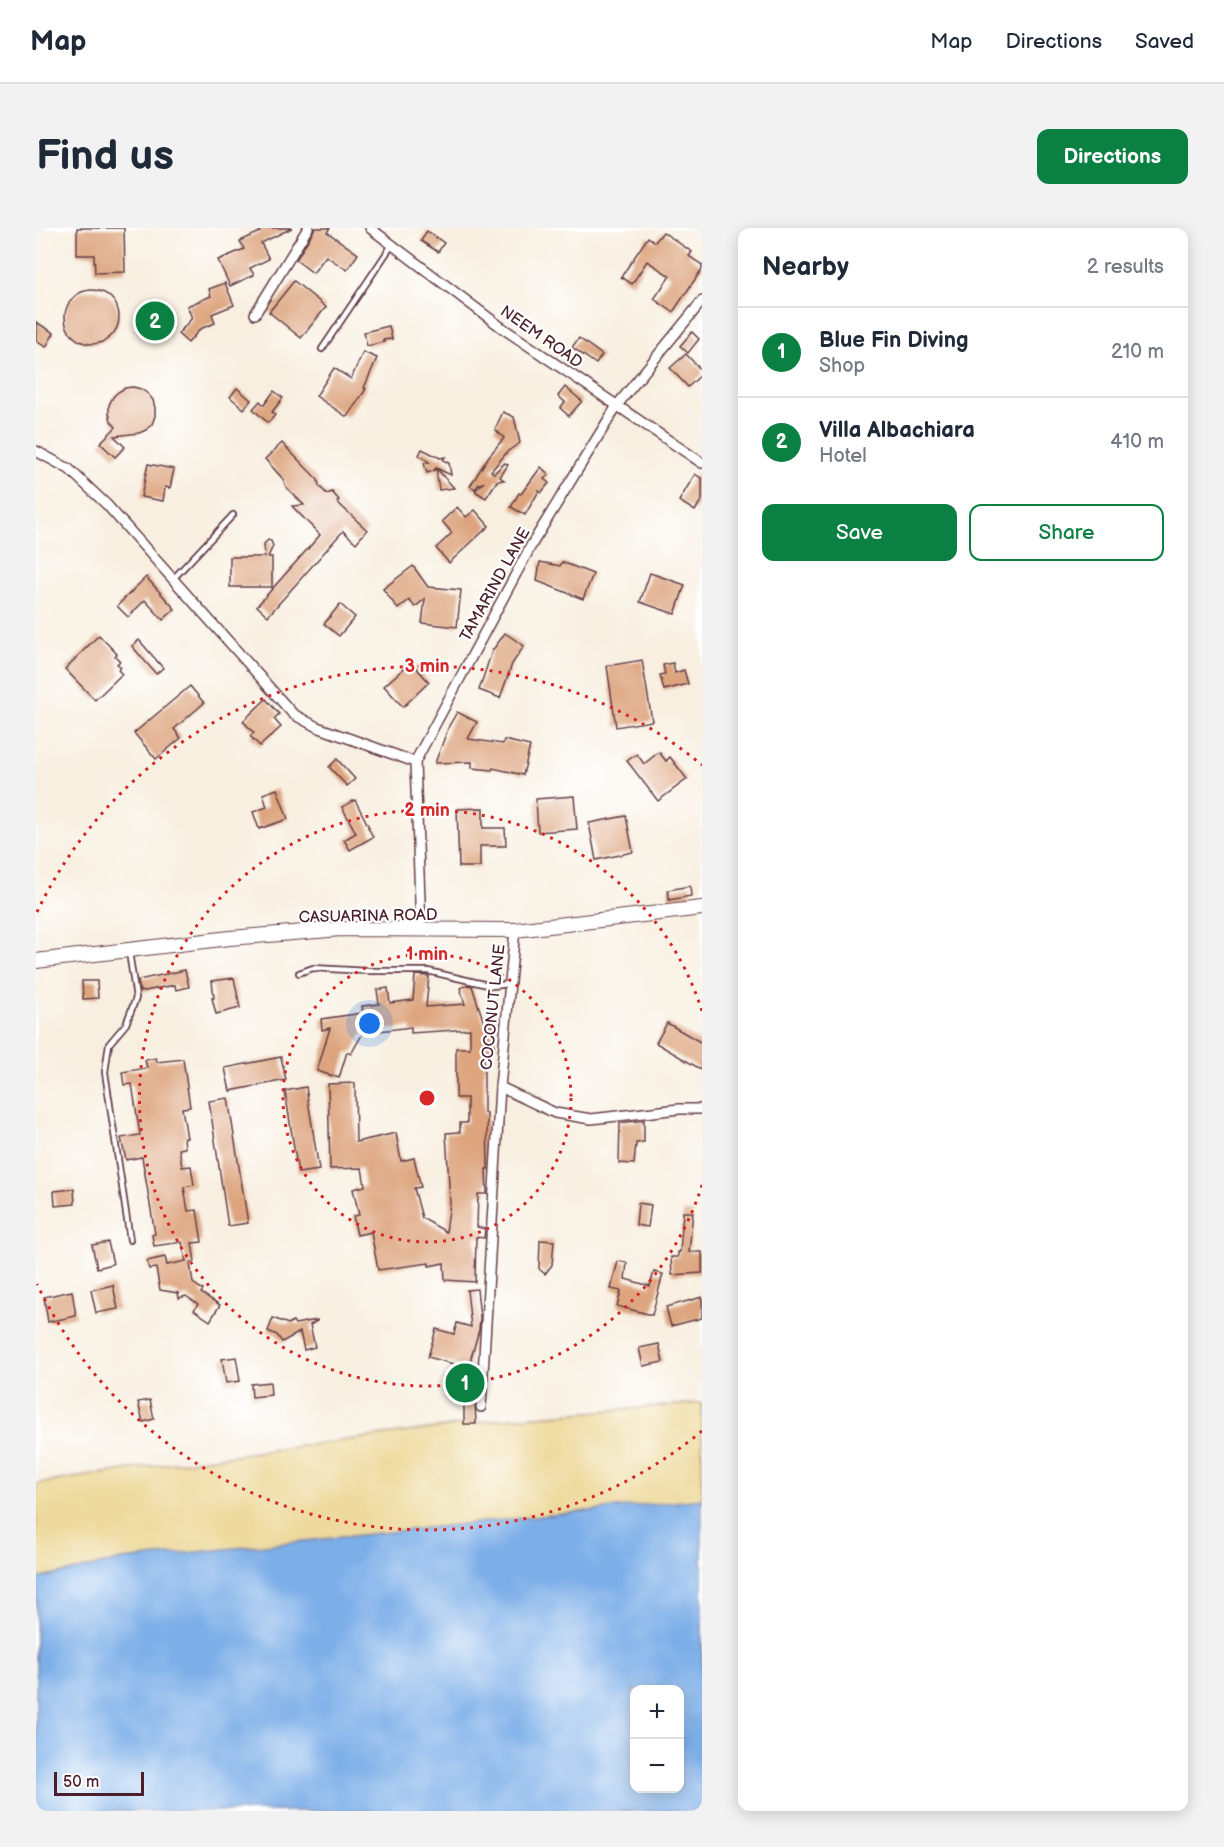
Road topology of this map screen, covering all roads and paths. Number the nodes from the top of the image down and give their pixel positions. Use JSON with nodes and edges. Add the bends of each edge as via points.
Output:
{"nodes":[{"id":1,"x":308,"y":228,"type":"edge"},
{"id":2,"x":370,"y":228,"type":"edge"},
{"id":3,"x":392,"y":245,"type":"junction"},
{"id":4,"x":702,"y":301,"type":"edge"},
{"id":5,"x":255,"y":314,"type":"dead end"},
{"id":6,"x":322,"y":349,"type":"dead end"},
{"id":7,"x":618,"y":404,"type":"junction"},
{"id":8,"x":36,"y":451,"type":"edge"},
{"id":9,"x":702,"y":463,"type":"edge"},
{"id":10,"x":233,"y":515,"type":"dead end"},
{"id":11,"x":173,"y":579,"type":"junction"},
{"id":12,"x":415,"y":762,"type":"junction"},
{"id":13,"x":702,"y":908,"type":"edge"},
{"id":14,"x":421,"y":929,"type":"junction"},
{"id":15,"x":515,"y":930,"type":"junction"},
{"id":16,"x":128,"y":950,"type":"junction"},
{"id":17,"x":36,"y":961,"type":"edge"},
{"id":18,"x":299,"y":973,"type":"dead end"},
{"id":19,"x":509,"y":984,"type":"junction"},
{"id":20,"x":500,"y":1087,"type":"junction"},
{"id":21,"x":702,"y":1109,"type":"edge"},
{"id":22,"x":130,"y":1240,"type":"dead end"},
{"id":23,"x":481,"y":1407,"type":"dead end"}],
"edges":[{"from":1,"to":5,"type":"street"},
{"from":2,"to":3,"type":"street","name":"NEEM ROAD"},
{"from":3,"to":6,"type":"lane"},
{"from":3,"to":7,"type":"street","name":"NEEM ROAD","via":[[501,327]]},
{"from":4,"to":7,"type":"street","name":"TAMARIND LANE"},
{"from":7,"to":9,"type":"street","name":"NEEM ROAD"},
{"from":7,"to":12,"type":"street","name":"TAMARIND LANE","via":[[532,544]]},
{"from":8,"to":11,"type":"street","via":[[69,469],[89,487]]},
{"from":10,"to":11,"type":"lane"},
{"from":11,"to":12,"type":"street","via":[[293,714],[317,727]]},
{"from":12,"to":14,"type":"street"},
{"from":13,"to":15,"type":"street","name":"CASUARINA ROAD"},
{"from":14,"to":15,"type":"street","name":"CASUARINA ROAD"},
{"from":14,"to":16,"type":"street","name":"CASUARINA ROAD","via":[[341,929]]},
{"from":15,"to":19,"type":"street","name":"COCONUT LANE"},
{"from":16,"to":17,"type":"street","name":"CASUARINA ROAD"},
{"from":16,"to":22,"type":"lane","via":[[136,998],[126,1024],[109,1044],[105,1072]]},
{"from":18,"to":19,"type":"lane","via":[[313,968],[428,971],[492,986]]},
{"from":19,"to":20,"type":"street","name":"COCONUT LANE"},
{"from":20,"to":21,"type":"street","via":[[555,1113],[591,1119]]},
{"from":20,"to":23,"type":"street","name":"COCONUT LANE"}]}
